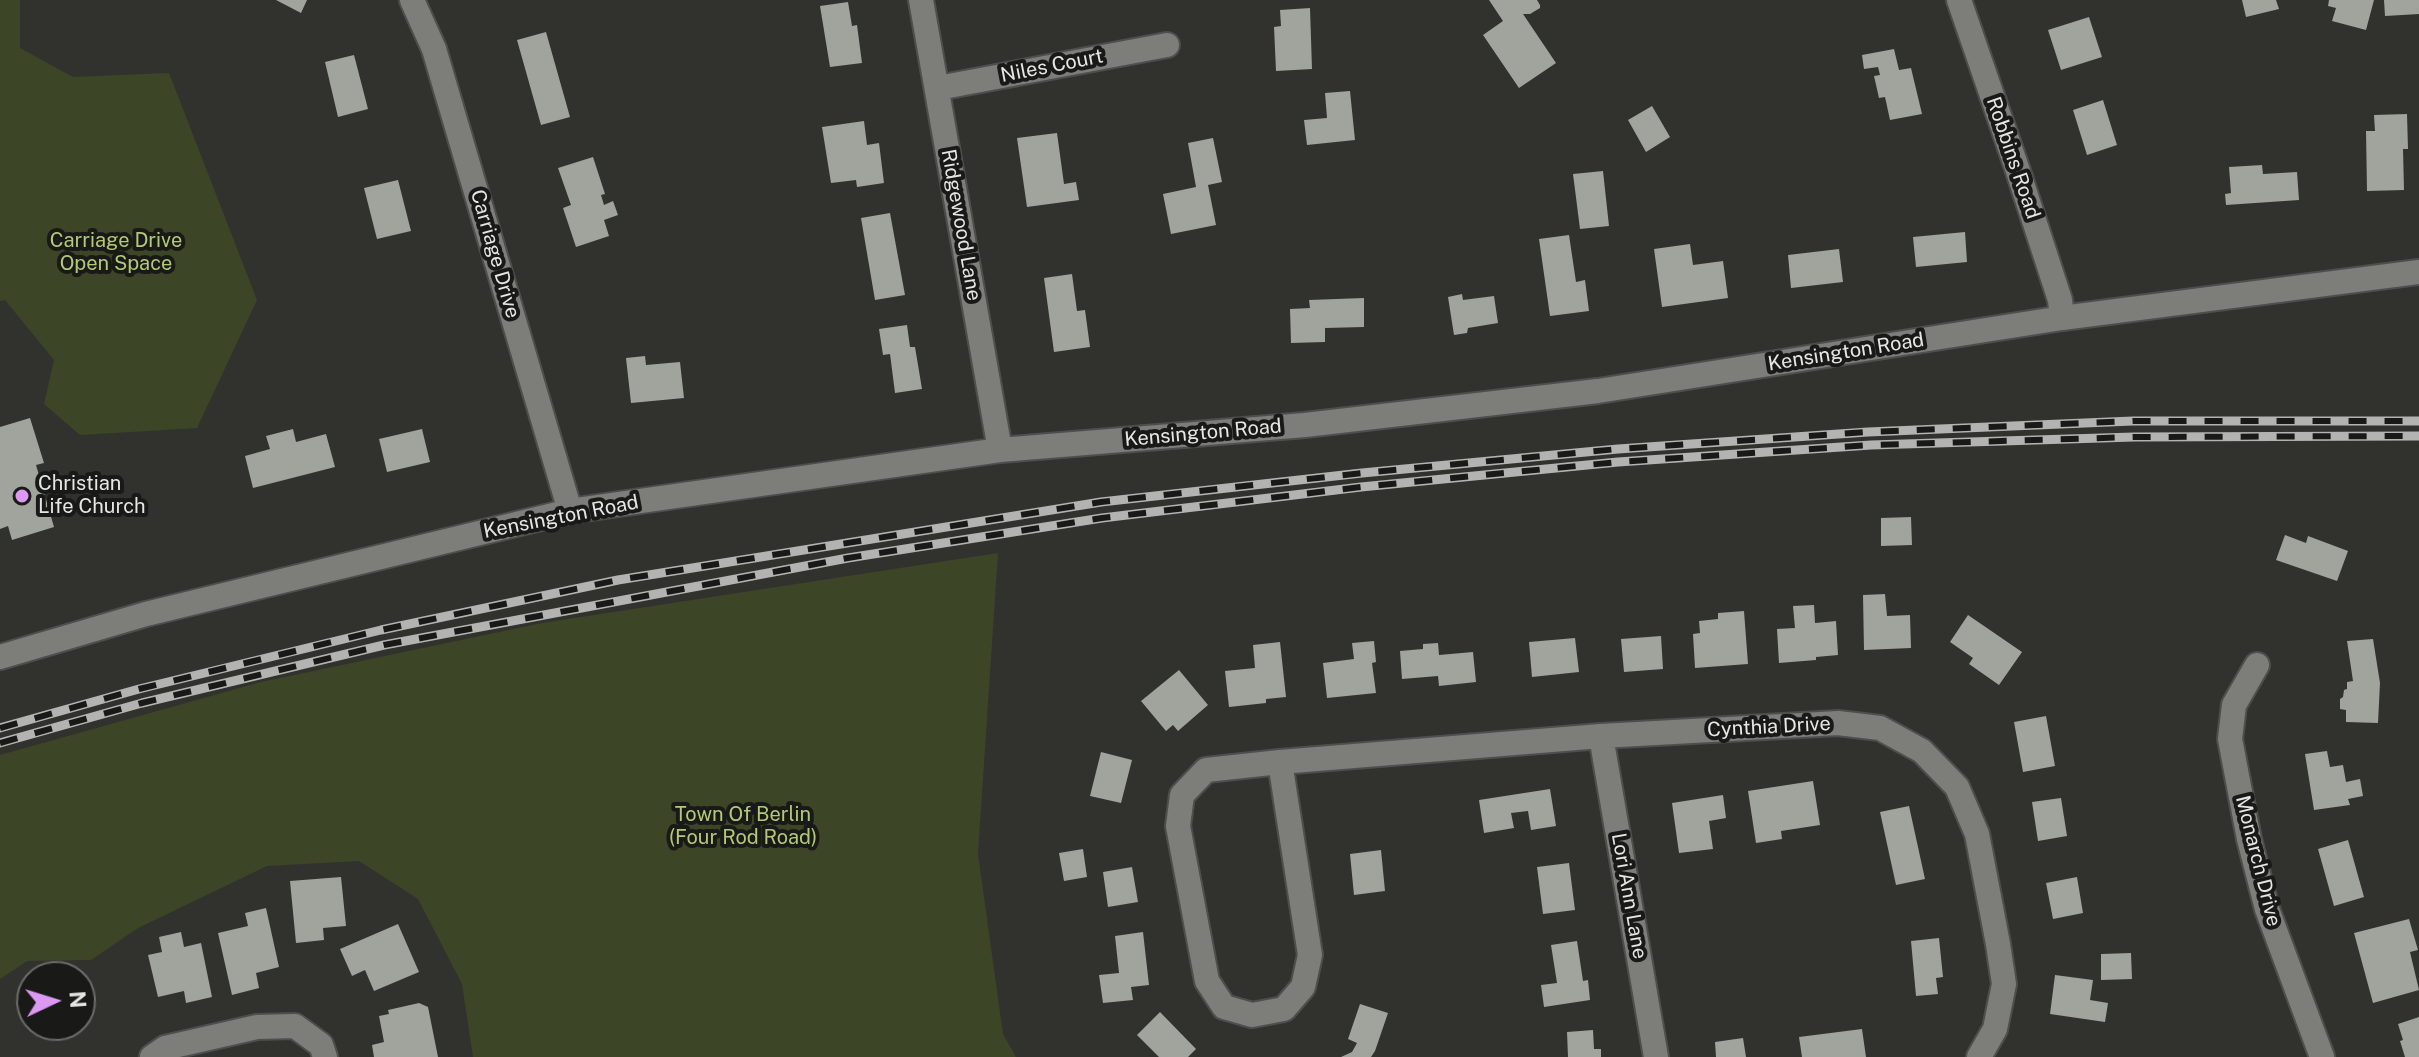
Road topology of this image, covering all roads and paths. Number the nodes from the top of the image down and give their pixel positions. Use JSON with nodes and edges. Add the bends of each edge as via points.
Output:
{"nodes":[{"id":1,"x":412,"y":0,"type":"edge"},
{"id":2,"x":921,"y":0,"type":"edge"},
{"id":3,"x":1959,"y":0,"type":"edge"},
{"id":4,"x":1167,"y":45,"type":"dead end"},
{"id":5,"x":938,"y":88,"type":"junction"},
{"id":6,"x":2419,"y":272,"type":"edge"},
{"id":7,"x":2062,"y":318,"type":"junction"},
{"id":8,"x":1000,"y":450,"type":"junction"},
{"id":9,"x":570,"y":511,"type":"junction"},
{"id":10,"x":0,"y":657,"type":"edge"},
{"id":11,"x":2257,"y":665,"type":"dead end"},
{"id":12,"x":1601,"y":736,"type":"junction"},
{"id":13,"x":1280,"y":762,"type":"junction"},
{"id":14,"x":152,"y":1057,"type":"edge"},
{"id":15,"x":325,"y":1057,"type":"edge"},
{"id":16,"x":1656,"y":1057,"type":"edge"},
{"id":17,"x":1979,"y":1057,"type":"edge"},
{"id":18,"x":2322,"y":1057,"type":"edge"}],
"edges":[{"from":1,"to":9,"type":"street","name":"Carriage Drive","via":[[434,49]]},
{"from":2,"to":5,"type":"street","name":"Ridgewood Lane"},
{"from":3,"to":7,"type":"street","name":"Robbins Road"},
{"from":4,"to":5,"type":"street","name":"Niles Court"},
{"from":5,"to":8,"type":"street","name":"Ridgewood Lane"},
{"from":6,"to":7,"type":"street","name":"Kensington Road"},
{"from":7,"to":8,"type":"street","name":"Kensington Road","via":[[1598,391],[1305,425]]},
{"from":8,"to":9,"type":"street","name":"Kensington Road"},
{"from":9,"to":10,"type":"street","name":"Kensington Road","via":[[146,614]]},
{"from":11,"to":18,"type":"street","name":"Monarch Drive","via":[[2234,705],[2230,739],[2267,909]]},
{"from":12,"to":13,"type":"street","name":"Cynthia Drive"},
{"from":12,"to":16,"type":"street","name":"Lori Ann Lane"},
{"from":12,"to":17,"type":"street","name":"Cynthia Drive","via":[[1838,723],[1880,728],[1922,751],[1957,787],[1977,834],[1998,944],[2004,984],[1995,1029]]},
{"from":13,"to":13,"type":"street","name":"Cynthia Drive","via":[[1206,770],[1182,795],[1178,826],[1207,981],[1224,1007],[1252,1015],[1284,1009],[1303,987],[1310,955]]},
{"from":14,"to":15,"type":"street","via":[[165,1048],[257,1027],[295,1026],[321,1045]]}]}
